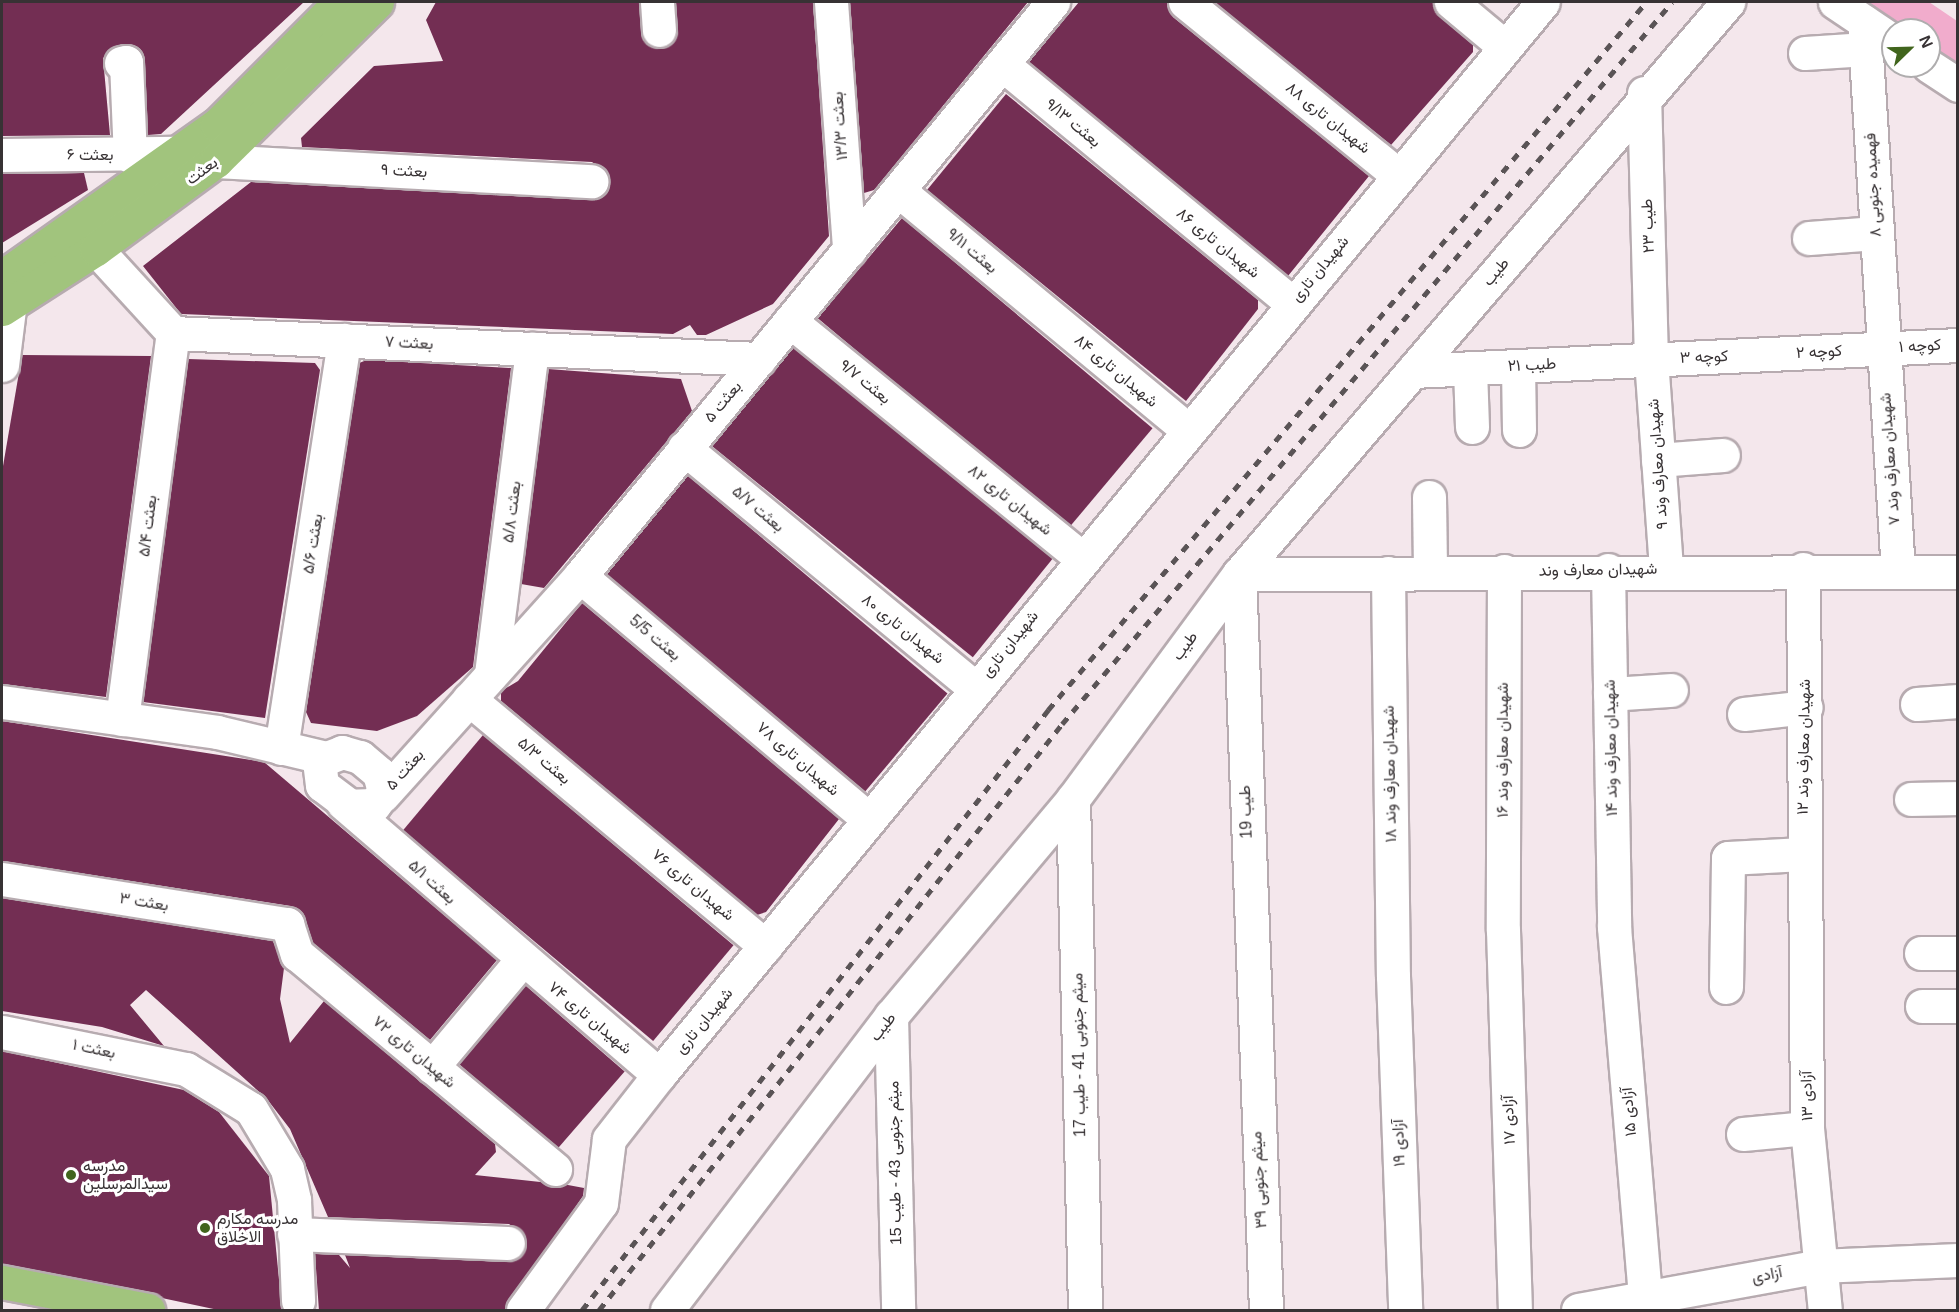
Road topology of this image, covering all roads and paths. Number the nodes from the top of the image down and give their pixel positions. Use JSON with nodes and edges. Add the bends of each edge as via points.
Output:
{"nodes":[{"id":1,"x":340,"y":2,"type":"edge"},
{"id":2,"x":377,"y":2,"type":"edge"},
{"id":3,"x":831,"y":2,"type":"edge"},
{"id":4,"x":1053,"y":2,"type":"edge"},
{"id":5,"x":1185,"y":2,"type":"edge"},
{"id":6,"x":1451,"y":2,"type":"edge"},
{"id":7,"x":1544,"y":2,"type":"edge"},
{"id":8,"x":1728,"y":2,"type":"edge"},
{"id":9,"x":1835,"y":2,"type":"edge"},
{"id":10,"x":1874,"y":38,"type":"edge"},
{"id":11,"x":1505,"y":47,"type":"junction"},
{"id":12,"x":1805,"y":53,"type":"dead end"},
{"id":13,"x":121,"y":63,"type":"dead end"},
{"id":14,"x":1002,"y":64,"type":"junction"},
{"id":15,"x":1941,"y":74,"type":"edge"},
{"id":16,"x":1958,"y":85,"type":"edge"},
{"id":17,"x":1644,"y":93,"type":"junction"},
{"id":18,"x":178,"y":153,"type":"junction"},
{"id":19,"x":2,"y":155,"type":"edge"},
{"id":20,"x":130,"y":156,"type":"junction"},
{"id":21,"x":216,"y":161,"type":"junction"},
{"id":22,"x":1398,"y":175,"type":"junction"},
{"id":23,"x":591,"y":181,"type":"dead end"},
{"id":24,"x":1145,"y":183,"type":"joint"},
{"id":25,"x":900,"y":191,"type":"junction"},
{"id":26,"x":1876,"y":233,"type":"junction"},
{"id":27,"x":1809,"y":238,"type":"dead end"},
{"id":28,"x":96,"y":249,"type":"junction"},
{"id":29,"x":849,"y":250,"type":"junction"},
{"id":30,"x":4,"y":296,"type":"edge"},
{"id":31,"x":1292,"y":303,"type":"junction"},
{"id":32,"x":1045,"y":312,"type":"joint"},
{"id":33,"x":790,"y":321,"type":"junction"},
{"id":34,"x":173,"y":333,"type":"junction"},
{"id":35,"x":344,"y":340,"type":"junction"},
{"id":36,"x":1958,"y":345,"type":"edge"},
{"id":37,"x":1882,"y":348,"type":"junction"},
{"id":38,"x":532,"y":349,"type":"junction"},
{"id":39,"x":1756,"y":356,"type":"joint"},
{"id":40,"x":759,"y":359,"type":"junction"},
{"id":41,"x":1652,"y":359,"type":"junction"},
{"id":42,"x":2,"y":365,"type":"edge"},
{"id":43,"x":1518,"y":366,"type":"junction"},
{"id":44,"x":1470,"y":369,"type":"junction"},
{"id":45,"x":1413,"y":371,"type":"junction"},
{"id":46,"x":1472,"y":427,"type":"dead end"},
{"id":47,"x":1187,"y":429,"type":"junction"},
{"id":48,"x":1520,"y":430,"type":"dead end"},
{"id":49,"x":940,"y":443,"type":"joint"},
{"id":50,"x":684,"y":448,"type":"junction"},
{"id":51,"x":1724,"y":455,"type":"dead end"},
{"id":52,"x":1658,"y":460,"type":"junction"},
{"id":53,"x":1429,"y":497,"type":"dead end"},
{"id":54,"x":1080,"y":557,"type":"junction"},
{"id":55,"x":1803,"y":569,"type":"junction"},
{"id":56,"x":1608,"y":570,"type":"junction"},
{"id":57,"x":1666,"y":570,"type":"junction"},
{"id":58,"x":831,"y":571,"type":"joint"},
{"id":59,"x":1503,"y":571,"type":"junction"},
{"id":60,"x":1898,"y":571,"type":"junction"},
{"id":61,"x":1430,"y":572,"type":"junction"},
{"id":62,"x":1958,"y":572,"type":"edge"},
{"id":63,"x":1388,"y":573,"type":"junction"},
{"id":64,"x":1239,"y":574,"type":"junction"},
{"id":65,"x":580,"y":576,"type":"junction"},
{"id":66,"x":491,"y":674,"type":"junction"},
{"id":67,"x":974,"y":687,"type":"junction"},
{"id":68,"x":1671,"y":690,"type":"dead end"},
{"id":69,"x":1610,"y":694,"type":"junction"},
{"id":70,"x":469,"y":699,"type":"junction"},
{"id":71,"x":730,"y":701,"type":"joint"},
{"id":72,"x":1958,"y":701,"type":"edge"},
{"id":73,"x":2,"y":702,"type":"edge"},
{"id":74,"x":1917,"y":704,"type":"dead end"},
{"id":75,"x":1806,"y":707,"type":"junction"},
{"id":76,"x":1744,"y":714,"type":"dead end"},
{"id":77,"x":122,"y":719,"type":"junction"},
{"id":78,"x":281,"y":748,"type":"junction"},
{"id":79,"x":322,"y":758,"type":"junction"},
{"id":80,"x":383,"y":795,"type":"junction"},
{"id":81,"x":1958,"y":798,"type":"edge"},
{"id":82,"x":1073,"y":799,"type":"junction"},
{"id":83,"x":1911,"y":799,"type":"dead end"},
{"id":84,"x":343,"y":803,"type":"junction"},
{"id":85,"x":866,"y":817,"type":"junction"},
{"id":86,"x":620,"y":824,"type":"joint"},
{"id":87,"x":1803,"y":854,"type":"junction"},
{"id":88,"x":2,"y":879,"type":"edge"},
{"id":89,"x":287,"y":924,"type":"joint"},
{"id":90,"x":1803,"y":926,"type":"joint"},
{"id":91,"x":1614,"y":927,"type":"joint"},
{"id":92,"x":1503,"y":930,"type":"joint"},
{"id":93,"x":765,"y":946,"type":"junction"},
{"id":94,"x":1922,"y":952,"type":"dead end"},
{"id":95,"x":1958,"y":952,"type":"edge"},
{"id":96,"x":521,"y":961,"type":"junction"},
{"id":97,"x":1393,"y":976,"type":"joint"},
{"id":98,"x":1726,"y":987,"type":"dead end"},
{"id":99,"x":1922,"y":1006,"type":"dead end"},
{"id":100,"x":1958,"y":1006,"type":"edge"},
{"id":101,"x":891,"y":1016,"type":"junction"},
{"id":102,"x":2,"y":1032,"type":"edge"},
{"id":103,"x":1252,"y":1050,"type":"joint"},
{"id":104,"x":432,"y":1067,"type":"junction"},
{"id":105,"x":658,"y":1075,"type":"junction"},
{"id":106,"x":1807,"y":1128,"type":"junction"},
{"id":107,"x":1743,"y":1134,"type":"dead end"},
{"id":108,"x":555,"y":1169,"type":"dead end"},
{"id":109,"x":294,"y":1234,"type":"junction"},
{"id":110,"x":508,"y":1243,"type":"dead end"},
{"id":111,"x":1958,"y":1260,"type":"edge"},
{"id":112,"x":1819,"y":1266,"type":"junction"},
{"id":113,"x":2,"y":1282,"type":"edge"},
{"id":114,"x":2,"y":1300,"type":"edge"},
{"id":115,"x":298,"y":1301,"type":"dead end"},
{"id":116,"x":1645,"y":1304,"type":"edge"},
{"id":117,"x":47,"y":1309,"type":"edge"},
{"id":118,"x":148,"y":1311,"type":"edge"},
{"id":119,"x":523,"y":1311,"type":"edge"},
{"id":120,"x":667,"y":1311,"type":"edge"},
{"id":121,"x":898,"y":1311,"type":"edge"},
{"id":122,"x":1085,"y":1311,"type":"edge"},
{"id":123,"x":1266,"y":1311,"type":"edge"},
{"id":124,"x":1405,"y":1311,"type":"edge"},
{"id":125,"x":1515,"y":1311,"type":"edge"},
{"id":126,"x":1578,"y":1311,"type":"edge"},
{"id":127,"x":1825,"y":1311,"type":"edge"}],
"edges":[{"from":1,"to":18,"type":"main road","name":"بعثت","via":[[217,125]]},
{"from":2,"to":21,"type":"main road","name":"بعثت"},
{"from":3,"to":29,"type":"street","name":"بعثت ۱۳/۳"},
{"from":4,"to":14,"type":"street","name":"بعثت ۵"},
{"from":5,"to":22,"type":"street","name":"شهیدان تاری ۸۸"},
{"from":6,"to":11,"type":"street"},
{"from":7,"to":11,"type":"street","name":"شهیدان تاری"},
{"from":8,"to":17,"type":"street","name":"طیب"},
{"from":9,"to":10,"type":"street"},
{"from":10,"to":12,"type":"street"},
{"from":10,"to":26,"type":"street","name":"فهمیده جنوبی ۸"},
{"from":11,"to":22,"type":"street","name":"شهیدان تاری"},
{"from":13,"to":20,"type":"street","via":[[126,62]]},
{"from":14,"to":24,"type":"street","name":"بعثت ۹/۱۳"},
{"from":14,"to":25,"type":"street","name":"بعثت ۵"},
{"from":15,"to":16,"type":"street"},
{"from":17,"to":41,"type":"street","name":"طیب ۲۳"},
{"from":17,"to":45,"type":"street","name":"طیب"},
{"from":18,"to":20,"type":"street","name":"بعثت ۶"},
{"from":18,"to":30,"type":"main road","name":"بعثت"},
{"from":19,"to":20,"type":"street","name":"بعثت ۶"},
{"from":21,"to":23,"type":"street","name":"بعثت ۹"},
{"from":21,"to":28,"type":"main road","name":"بعثت"},
{"from":22,"to":31,"type":"street","name":"شهیدان تاری"},
{"from":24,"to":31,"type":"street","name":"شهیدان تاری ۸۶"},
{"from":25,"to":29,"type":"street","name":"بعثت ۵"},
{"from":25,"to":32,"type":"street","name":"بعثت ۹/۱۱"},
{"from":26,"to":27,"type":"street"},
{"from":26,"to":37,"type":"street","name":"فهمیده جنوبی ۸"},
{"from":28,"to":30,"type":"main road","name":"بعثت"},
{"from":28,"to":34,"type":"street"},
{"from":29,"to":33,"type":"street","name":"بعثت ۵"},
{"from":30,"to":42,"type":"street"},
{"from":31,"to":47,"type":"street","name":"شهیدان تاری"},
{"from":32,"to":47,"type":"street","name":"شهیدان تاری ۸۴"},
{"from":33,"to":40,"type":"street","name":"بعثت ۵"},
{"from":33,"to":49,"type":"street","name":"بعثت ۹/۷"},
{"from":34,"to":35,"type":"street","name":"بعثت ۷"},
{"from":34,"to":77,"type":"street","name":"بعثت ۵/۴"},
{"from":35,"to":38,"type":"street","name":"بعثت ۷"},
{"from":35,"to":78,"type":"street","name":"بعثت ۵/۶"},
{"from":36,"to":37,"type":"street","name":"کوچه ۱"},
{"from":37,"to":39,"type":"street","name":"کوچه ۲"},
{"from":37,"to":60,"type":"street","name":"شهیدان معارف وند ۷"},
{"from":38,"to":40,"type":"street","name":"بعثت ۷"},
{"from":38,"to":66,"type":"street","name":"بعثت ۵/۸"},
{"from":39,"to":41,"type":"street","name":"کوچه ۳"},
{"from":40,"to":50,"type":"street","name":"بعثت ۵"},
{"from":41,"to":43,"type":"street","name":"طیب ۲‍۱"},
{"from":41,"to":52,"type":"street","name":"شهیدان معارف وند ۹"},
{"from":43,"to":44,"type":"street","name":"طیب ۲‍۱"},
{"from":43,"to":48,"type":"street"},
{"from":44,"to":45,"type":"street","name":"طیب ۲‍۱"},
{"from":44,"to":46,"type":"street"},
{"from":45,"to":64,"type":"street","name":"طیب"},
{"from":47,"to":54,"type":"street","name":"شهیدان تاری"},
{"from":49,"to":54,"type":"street","name":"شهیدان تاری ۸۲"},
{"from":50,"to":58,"type":"street","name":"بعثت ۵/۷"},
{"from":50,"to":65,"type":"street","name":"بعثت ۵"},
{"from":51,"to":52,"type":"street"},
{"from":52,"to":57,"type":"street","name":"شهیدان معارف وند ۹"},
{"from":53,"to":61,"type":"street"},
{"from":54,"to":67,"type":"street","name":"شهیدان تاری"},
{"from":55,"to":57,"type":"street","name":"شهیدان معارف وند"},
{"from":55,"to":60,"type":"street","name":"شهیدان معارف وند"},
{"from":55,"to":75,"type":"street","name":"شهیدان معارف وند ۱۲"},
{"from":56,"to":57,"type":"street","name":"شهیدان معارف وند"},
{"from":56,"to":59,"type":"street","name":"شهیدان معارف وند"},
{"from":56,"to":69,"type":"street","name":"شهیدان معارف وند ۱۴"},
{"from":58,"to":67,"type":"street","name":"شهیدان تاری ۸۰"},
{"from":59,"to":61,"type":"street","name":"شهیدان معارف وند"},
{"from":59,"to":92,"type":"street","name":"شهیدان معارف وند ۱۶"},
{"from":60,"to":62,"type":"street","name":"شهیدان معارف وند"},
{"from":61,"to":63,"type":"street","name":"شهیدان معارف وند"},
{"from":63,"to":64,"type":"street","name":"شهیدان معارف وند"},
{"from":63,"to":97,"type":"street","name":"شهیدان معارف وند ۱۸"},
{"from":64,"to":82,"type":"street","name":"طیب"},
{"from":64,"to":103,"type":"street","name":"طیب 19"},
{"from":65,"to":66,"type":"street","name":"بعثت ۵"},
{"from":65,"to":71,"type":"street","name":"بعثت 5/5"},
{"from":66,"to":70,"type":"street","name":"بعثت ۵"},
{"from":67,"to":85,"type":"street","name":"شهیدان تاری"},
{"from":68,"to":69,"type":"street"},
{"from":69,"to":91,"type":"street","name":"شهیدان معارف وند ۱۴"},
{"from":70,"to":80,"type":"street","name":"بعثت ۵"},
{"from":70,"to":86,"type":"street","name":"بعثت ۵/۳"},
{"from":71,"to":85,"type":"street","name":"شهیدان تاری ۷۸"},
{"from":72,"to":74,"type":"street"},
{"from":73,"to":77,"type":"street"},
{"from":75,"to":76,"type":"street"},
{"from":75,"to":87,"type":"street","name":"شهیدان معارف وند ۱۲"},
{"from":77,"to":78,"type":"street"},
{"from":78,"to":79,"type":"street"},
{"from":79,"to":80,"type":"street","via":[[342,752],[369,762],[382,778]]},
{"from":79,"to":84,"type":"street","via":[[318,778]]},
{"from":80,"to":84,"type":"street","via":[[368,807]]},
{"from":81,"to":83,"type":"street"},
{"from":82,"to":101,"type":"street","name":"طیب"},
{"from":82,"to":122,"type":"street","name":"میثم جنوبی 41 - طیب 17"},
{"from":84,"to":96,"type":"street","name":"بعثت ۵/۱"},
{"from":85,"to":93,"type":"street","name":"شهیدان تاری"},
{"from":86,"to":93,"type":"street","name":"شهیدان تاری ۷۶"},
{"from":87,"to":90,"type":"street","name":"شهیدان معارف وند ۱۲"},
{"from":87,"to":98,"type":"street","via":[[1728,858]]},
{"from":88,"to":89,"type":"street","name":"بعثت ۳"},
{"from":89,"to":104,"type":"street","name":"شهیدان تاری ۷۲","via":[[297,954]]},
{"from":90,"to":106,"type":"street","name":"آزادی ۱۳"},
{"from":91,"to":116,"type":"street","name":"آزادی ۱۵"},
{"from":92,"to":125,"type":"street","name":"آزادی ۱۷"},
{"from":93,"to":105,"type":"street","name":"شهیدان تاری"},
{"from":94,"to":95,"type":"street"},
{"from":96,"to":104,"type":"street"},
{"from":96,"to":105,"type":"street","name":"شهیدان تاری ۷۴"},
{"from":97,"to":124,"type":"street","name":"آزادی ۱۹"},
{"from":99,"to":100,"type":"street"},
{"from":101,"to":120,"type":"street","name":"طیب"},
{"from":101,"to":121,"type":"street","name":"میثم جنوبی 43 - طیب 15"},
{"from":102,"to":109,"type":"street","name":"بعثت ۱","via":[[186,1069],[235,1094],[265,1125],[287,1168]]},
{"from":103,"to":123,"type":"street","name":"میثم جنوبی ۳۹"},
{"from":104,"to":108,"type":"street","name":"شهیدان تاری ۷۲"},
{"from":105,"to":119,"type":"street","name":"شهیدان تاری","via":[[609,1139],[601,1203]]},
{"from":106,"to":107,"type":"street"},
{"from":106,"to":112,"type":"street","name":"آزادی ۱۳"},
{"from":109,"to":110,"type":"street"},
{"from":109,"to":115,"type":"street","name":"بعثت ۱"},
{"from":111,"to":112,"type":"street","name":"آزادی"},
{"from":112,"to":116,"type":"street","name":"آزادی"},
{"from":112,"to":127,"type":"street","name":"آزادی ۱۳"},
{"from":113,"to":118,"type":"main road"},
{"from":114,"to":117,"type":"main road"},
{"from":116,"to":126,"type":"street","name":"آزادی"}]}
